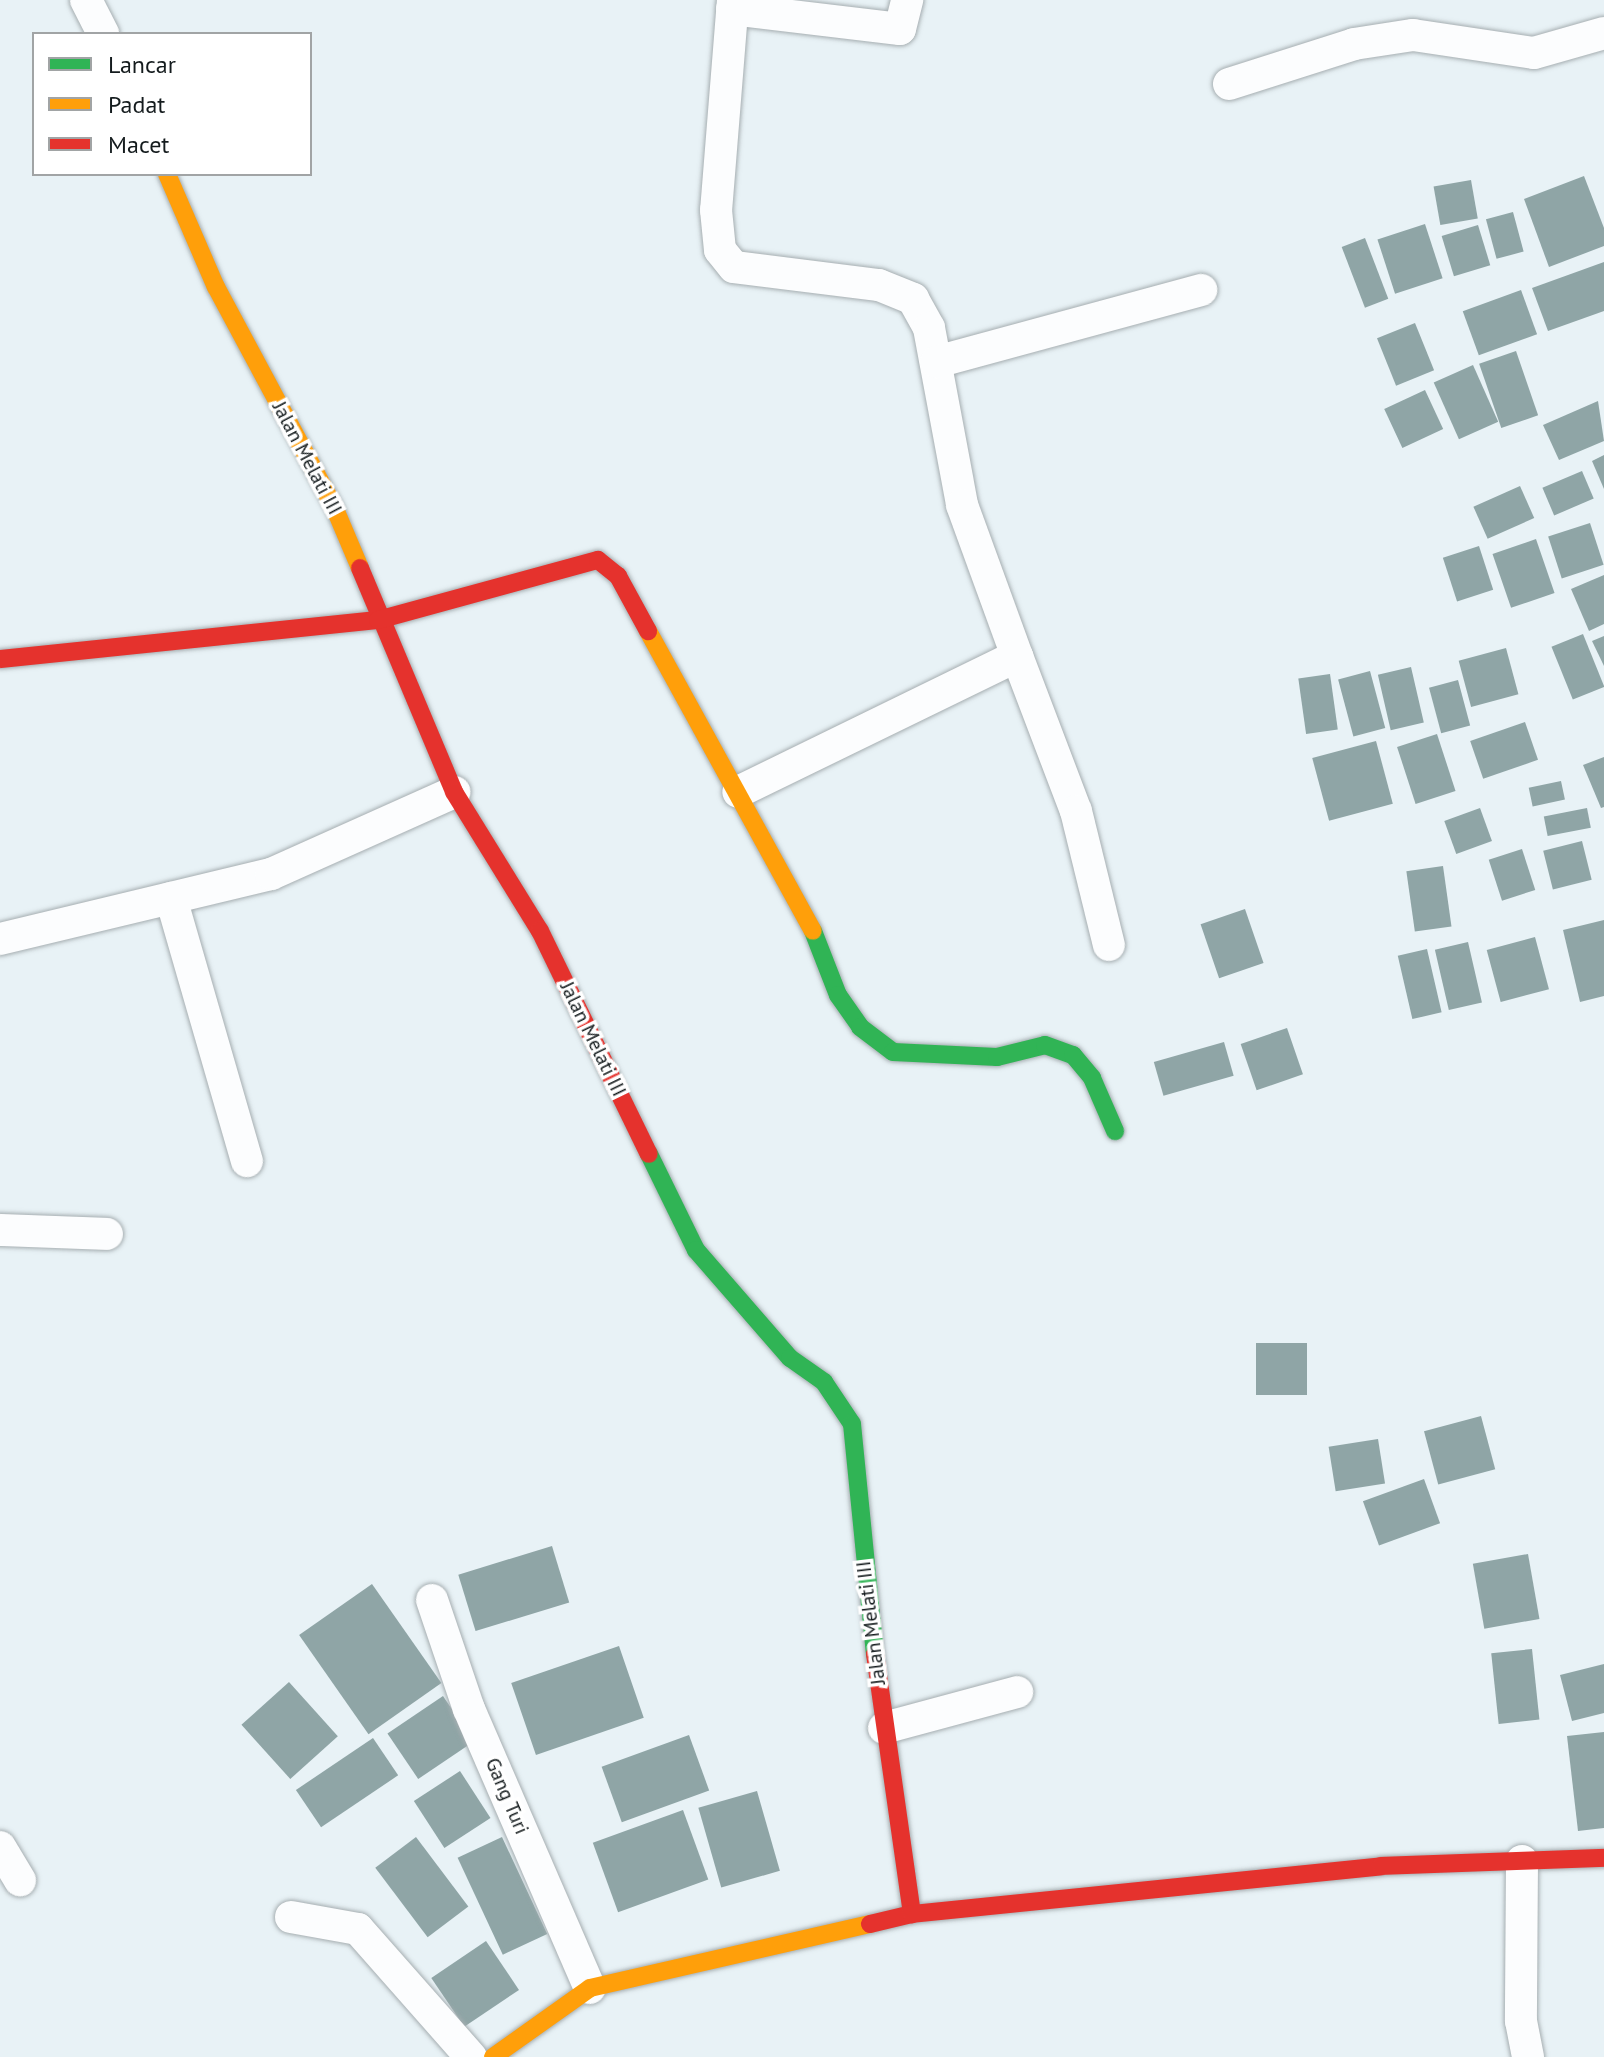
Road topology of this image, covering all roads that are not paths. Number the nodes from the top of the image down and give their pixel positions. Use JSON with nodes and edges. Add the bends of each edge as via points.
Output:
{"nodes":[{"id":1,"x":86,"y":0,"type":"edge"},
{"id":2,"x":907,"y":0,"type":"edge"},
{"id":3,"x":733,"y":4,"type":"edge"},
{"id":4,"x":102,"y":32,"type":"edge"},
{"id":5,"x":1604,"y":33,"type":"edge"},
{"id":6,"x":1229,"y":84,"type":"dead end"},
{"id":7,"x":168,"y":176,"type":"edge"},
{"id":8,"x":1201,"y":290,"type":"dead end"},
{"id":9,"x":936,"y":362,"type":"junction"},
{"id":10,"x":378,"y":620,"type":"junction"},
{"id":11,"x":1017,"y":656,"type":"junction"},
{"id":12,"x":0,"y":659,"type":"edge"},
{"id":13,"x":454,"y":792,"type":"junction"},
{"id":14,"x":738,"y":792,"type":"junction"},
{"id":15,"x":171,"y":898,"type":"junction"},
{"id":16,"x":0,"y":939,"type":"edge"},
{"id":17,"x":1109,"y":945,"type":"dead end"},
{"id":18,"x":1115,"y":1131,"type":"dead end"},
{"id":19,"x":247,"y":1161,"type":"dead end"},
{"id":20,"x":0,"y":1230,"type":"edge"},
{"id":21,"x":107,"y":1234,"type":"dead end"},
{"id":22,"x":432,"y":1600,"type":"dead end"},
{"id":23,"x":1017,"y":1692,"type":"dead end"},
{"id":24,"x":884,"y":1728,"type":"junction"},
{"id":25,"x":0,"y":1847,"type":"edge"},
{"id":26,"x":1604,"y":1858,"type":"edge"},
{"id":27,"x":1522,"y":1861,"type":"junction"},
{"id":28,"x":20,"y":1880,"type":"dead end"},
{"id":29,"x":912,"y":1914,"type":"junction"},
{"id":30,"x":291,"y":1917,"type":"dead end"},
{"id":31,"x":590,"y":1988,"type":"junction"},
{"id":32,"x":471,"y":2057,"type":"edge"},
{"id":33,"x":493,"y":2057,"type":"edge"},
{"id":34,"x":1528,"y":2057,"type":"edge"}],
"edges":[{"from":1,"to":4,"type":"street"},
{"from":2,"to":3,"type":"street","via":[[900,29]]},
{"from":3,"to":9,"type":"street","via":[[716,210],[720,250],[734,267],[879,285],[913,299],[929,328]]},
{"from":5,"to":6,"type":"street","via":[[1534,53],[1413,35],[1354,44]]},
{"from":7,"to":10,"type":"street","name":"Jalan Melati III","via":[[216,287],[335,509]]},
{"from":8,"to":9,"type":"street"},
{"from":9,"to":11,"type":"street","via":[[962,505]]},
{"from":10,"to":12,"type":"street"},
{"from":10,"to":13,"type":"street","name":"Jalan Melati III"},
{"from":10,"to":14,"type":"street","via":[[598,560],[609,565]]},
{"from":11,"to":14,"type":"street"},
{"from":11,"to":17,"type":"street","via":[[1076,811]]},
{"from":13,"to":15,"type":"street","via":[[271,874]]},
{"from":13,"to":24,"type":"street","name":"Jalan Melati III","via":[[540,931],[696,1250],[790,1358],[824,1382],[852,1424],[865,1586]]},
{"from":14,"to":18,"type":"street","via":[[813,931],[838,995],[860,1027],[893,1052],[997,1057],[1045,1045],[1073,1055],[1092,1078]]},
{"from":15,"to":16,"type":"street"},
{"from":15,"to":19,"type":"street"},
{"from":20,"to":21,"type":"street"},
{"from":22,"to":31,"type":"street","name":"Gang Turi","via":[[469,1709]]},
{"from":23,"to":24,"type":"street"},
{"from":24,"to":29,"type":"street","name":"Jalan Melati III"},
{"from":25,"to":28,"type":"street"},
{"from":26,"to":27,"type":"street"},
{"from":27,"to":29,"type":"street","via":[[1381,1866]]},
{"from":27,"to":34,"type":"street","via":[[1521,2021]]},
{"from":29,"to":31,"type":"street"},
{"from":30,"to":32,"type":"street","via":[[358,1929]]},
{"from":31,"to":33,"type":"street"}]}
